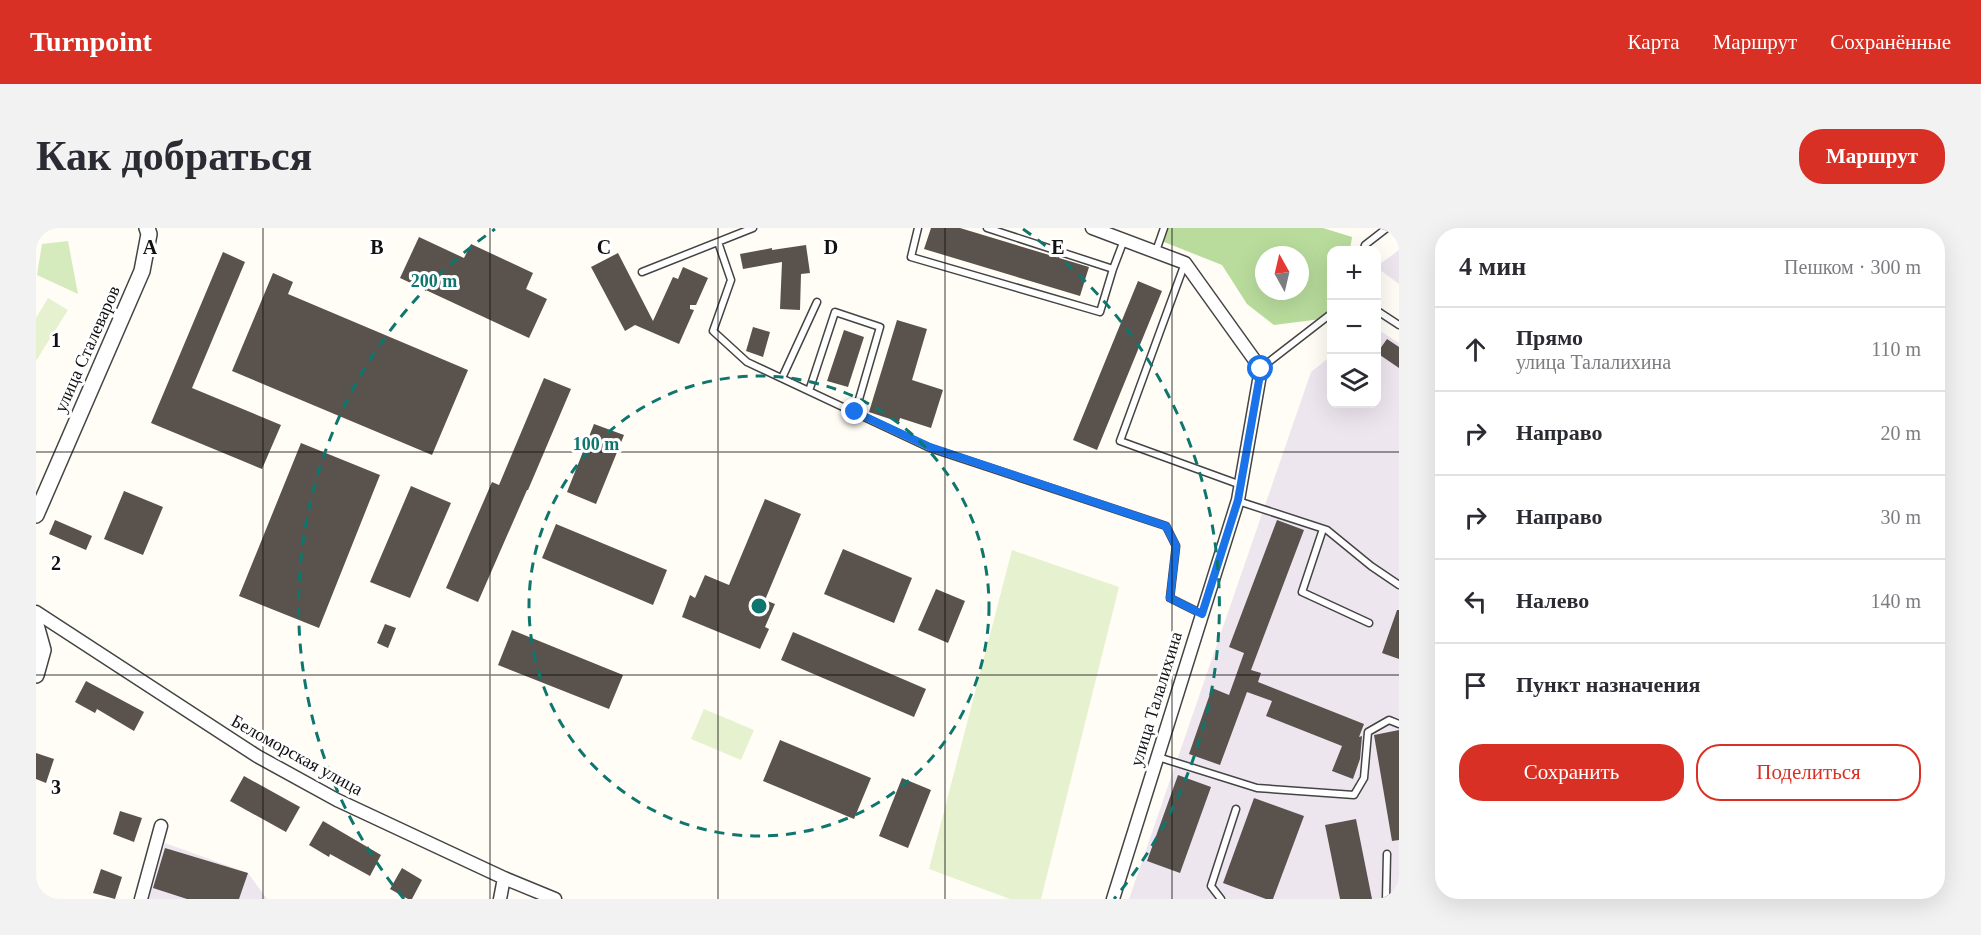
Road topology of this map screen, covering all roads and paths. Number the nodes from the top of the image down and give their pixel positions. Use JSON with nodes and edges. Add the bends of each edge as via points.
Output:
{"nodes":[{"id":1,"x":147,"y":228,"type":"edge"},
{"id":2,"x":753,"y":228,"type":"edge"},
{"id":3,"x":918,"y":228,"type":"edge"},
{"id":4,"x":987,"y":228,"type":"edge"},
{"id":5,"x":1092,"y":228,"type":"edge"},
{"id":6,"x":1164,"y":228,"type":"edge"},
{"id":7,"x":1387,"y":228,"type":"edge"},
{"id":8,"x":1124,"y":240,"type":"junction"},
{"id":9,"x":718,"y":242,"type":"junction"},
{"id":10,"x":1365,"y":246,"type":"edge"},
{"id":11,"x":1156,"y":251,"type":"junction"},
{"id":12,"x":1185,"y":263,"type":"junction"},
{"id":13,"x":1113,"y":269,"type":"junction"},
{"id":14,"x":642,"y":272,"type":"dead end"},
{"id":15,"x":817,"y":302,"type":"dead end"},
{"id":16,"x":1381,"y":313,"type":"edge"},
{"id":17,"x":1327,"y":317,"type":"edge"},
{"id":18,"x":1399,"y":325,"type":"edge"},
{"id":19,"x":1261,"y":369,"type":"junction"},
{"id":20,"x":782,"y":378,"type":"junction"},
{"id":21,"x":809,"y":391,"type":"junction"},
{"id":22,"x":855,"y":412,"type":"junction"},
{"id":23,"x":1240,"y":485,"type":"junction"},
{"id":24,"x":1238,"y":500,"type":"junction"},
{"id":25,"x":36,"y":515,"type":"edge"},
{"id":26,"x":1323,"y":529,"type":"junction"},
{"id":27,"x":1399,"y":585,"type":"edge"},
{"id":28,"x":36,"y":612,"type":"edge"},
{"id":29,"x":1202,"y":614,"type":"junction"},
{"id":30,"x":1369,"y":622,"type":"dead end"},
{"id":31,"x":36,"y":625,"type":"edge"},
{"id":32,"x":36,"y":675,"type":"edge"},
{"id":33,"x":1399,"y":724,"type":"edge"},
{"id":34,"x":1157,"y":757,"type":"junction"},
{"id":35,"x":1236,"y":809,"type":"dead end"},
{"id":36,"x":161,"y":826,"type":"dead end"},
{"id":37,"x":1387,"y":854,"type":"dead end"},
{"id":38,"x":504,"y":878,"type":"junction"},
{"id":39,"x":141,"y":899,"type":"edge"},
{"id":40,"x":500,"y":899,"type":"edge"},
{"id":41,"x":555,"y":899,"type":"edge"},
{"id":42,"x":1113,"y":899,"type":"edge"},
{"id":43,"x":1221,"y":899,"type":"edge"},
{"id":44,"x":1386,"y":899,"type":"edge"}],
"edges":[{"from":1,"to":25,"type":"street","name":"улица Сталеваров","via":[[142,272]]},
{"from":2,"to":9,"type":"lane"},
{"from":3,"to":13,"type":"lane","via":[[911,257],[1100,312]]},
{"from":4,"to":13,"type":"lane"},
{"from":5,"to":8,"type":"street"},
{"from":6,"to":11,"type":"lane"},
{"from":7,"to":10,"type":"lane"},
{"from":8,"to":11,"type":"street"},
{"from":8,"to":13,"type":"lane"},
{"from":9,"to":14,"type":"lane"},
{"from":9,"to":20,"type":"lane","via":[[731,280],[713,331],[747,362]]},
{"from":11,"to":12,"type":"street"},
{"from":12,"to":19,"type":"street"},
{"from":12,"to":23,"type":"lane","via":[[1120,441]]},
{"from":15,"to":20,"type":"lane"},
{"from":16,"to":18,"type":"lane"},
{"from":17,"to":19,"type":"lane"},
{"from":19,"to":23,"type":"street","name":"улица Талалихина"},
{"from":20,"to":21,"type":"lane"},
{"from":21,"to":22,"type":"lane"},
{"from":21,"to":22,"type":"lane","via":[[835,312],[880,327]]},
{"from":22,"to":29,"type":"lane","via":[[930,447],[1166,526],[1176,546],[1170,598]]},
{"from":23,"to":24,"type":"street","name":"улица Талалихина"},
{"from":24,"to":26,"type":"lane"},
{"from":24,"to":29,"type":"street","name":"улица Талалихина"},
{"from":26,"to":27,"type":"lane"},
{"from":26,"to":30,"type":"lane","via":[[1302,592]]},
{"from":28,"to":38,"type":"street","name":"Беломорская улица","via":[[257,756],[337,800]]},
{"from":29,"to":34,"type":"street","name":"улица Талалихина"},
{"from":31,"to":32,"type":"street","via":[[43,650]]},
{"from":33,"to":34,"type":"lane","via":[[1389,720],[1368,732],[1364,778],[1354,795],[1257,788]]},
{"from":34,"to":42,"type":"street","name":"улица Талалихина"},
{"from":35,"to":43,"type":"lane","via":[[1211,886]]},
{"from":36,"to":39,"type":"street"},
{"from":37,"to":44,"type":"lane"},
{"from":38,"to":40,"type":"street"},
{"from":38,"to":41,"type":"street","name":"Беломорская улица"}]}
